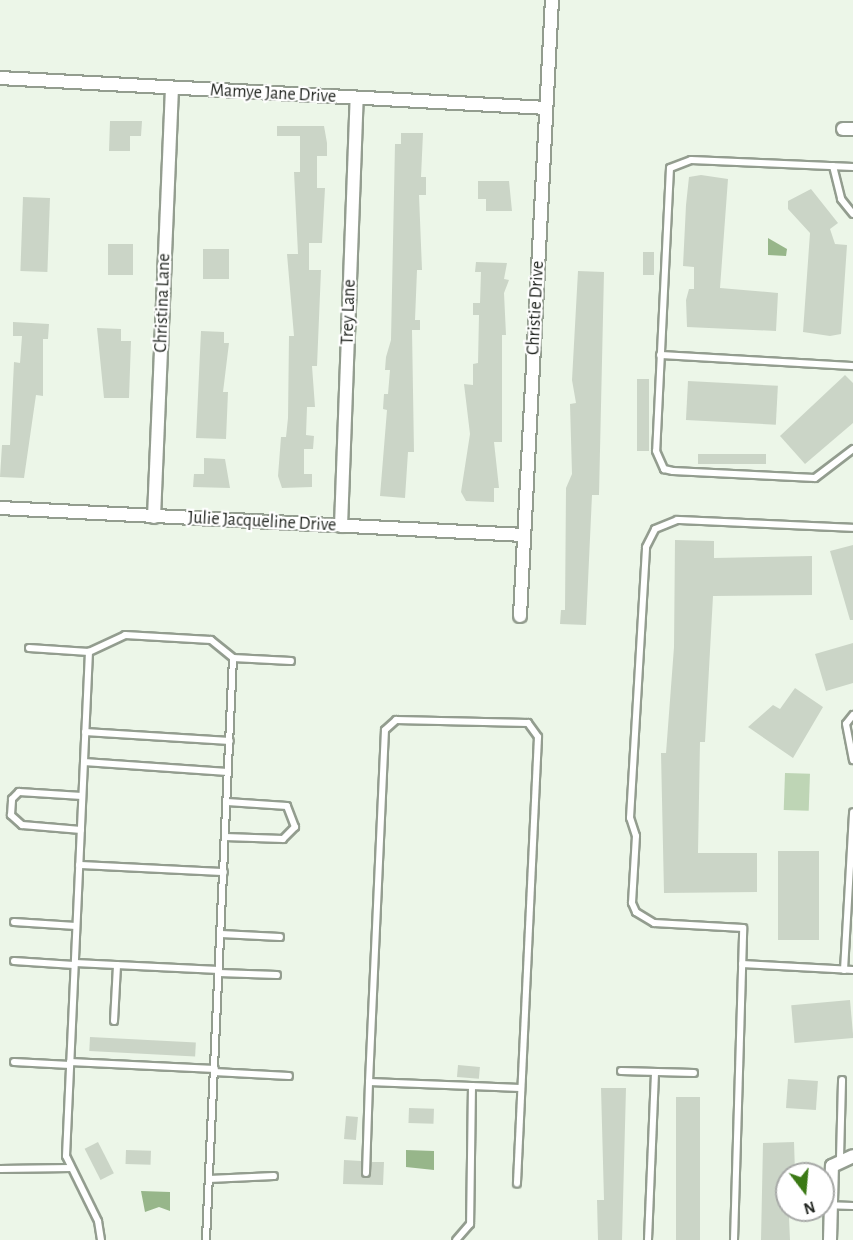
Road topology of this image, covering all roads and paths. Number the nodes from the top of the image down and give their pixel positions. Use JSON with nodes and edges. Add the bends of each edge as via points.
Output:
{"nodes":[{"id":1,"x":552,"y":0,"type":"edge"},
{"id":2,"x":0,"y":78,"type":"edge"},
{"id":3,"x":172,"y":88,"type":"junction"},
{"id":4,"x":357,"y":98,"type":"junction"},
{"id":5,"x":546,"y":108,"type":"junction"},
{"id":6,"x":833,"y":166,"type":"junction"},
{"id":7,"x":853,"y":168,"type":"edge"},
{"id":8,"x":853,"y":214,"type":"edge"},
{"id":9,"x":660,"y":354,"type":"junction"},
{"id":10,"x":853,"y":366,"type":"edge"},
{"id":11,"x":853,"y":449,"type":"edge"},
{"id":12,"x":0,"y":508,"type":"edge"},
{"id":13,"x":154,"y":517,"type":"junction"},
{"id":14,"x":341,"y":526,"type":"junction"},
{"id":15,"x":853,"y":528,"type":"edge"},
{"id":16,"x":524,"y":536,"type":"junction"},
{"id":17,"x":520,"y":616,"type":"dead end"},
{"id":18,"x":29,"y":648,"type":"dead end"},
{"id":19,"x":89,"y":652,"type":"junction"},
{"id":20,"x":233,"y":657,"type":"junction"},
{"id":21,"x":291,"y":661,"type":"dead end"},
{"id":22,"x":853,"y":715,"type":"edge"},
{"id":23,"x":85,"y":732,"type":"junction"},
{"id":24,"x":230,"y":741,"type":"junction"},
{"id":25,"x":853,"y":759,"type":"edge"},
{"id":26,"x":84,"y":762,"type":"junction"},
{"id":27,"x":228,"y":772,"type":"junction"},
{"id":28,"x":82,"y":796,"type":"junction"},
{"id":29,"x":227,"y":802,"type":"junction"},
{"id":30,"x":853,"y":812,"type":"edge"},
{"id":31,"x":81,"y":830,"type":"junction"},
{"id":32,"x":225,"y":837,"type":"junction"},
{"id":33,"x":79,"y":865,"type":"junction"},
{"id":34,"x":224,"y":872,"type":"junction"},
{"id":35,"x":14,"y":922,"type":"dead end"},
{"id":36,"x":76,"y":926,"type":"junction"},
{"id":37,"x":221,"y":934,"type":"junction"},
{"id":38,"x":280,"y":937,"type":"dead end"},
{"id":39,"x":14,"y":961,"type":"dead end"},
{"id":40,"x":75,"y":964,"type":"junction"},
{"id":41,"x":742,"y":964,"type":"junction"},
{"id":42,"x":117,"y":965,"type":"junction"},
{"id":43,"x":844,"y":970,"type":"junction"},
{"id":44,"x":853,"y":970,"type":"edge"},
{"id":45,"x":219,"y":972,"type":"junction"},
{"id":46,"x":277,"y":975,"type":"dead end"},
{"id":47,"x":114,"y":1021,"type":"dead end"},
{"id":48,"x":14,"y":1062,"type":"dead end"},
{"id":49,"x":70,"y":1063,"type":"junction"},
{"id":50,"x":214,"y":1070,"type":"junction"},
{"id":51,"x":621,"y":1071,"type":"dead end"},
{"id":52,"x":655,"y":1072,"type":"junction"},
{"id":53,"x":694,"y":1073,"type":"dead end"},
{"id":54,"x":289,"y":1076,"type":"dead end"},
{"id":55,"x":842,"y":1080,"type":"dead end"},
{"id":56,"x":369,"y":1082,"type":"junction"},
{"id":57,"x":472,"y":1086,"type":"junction"},
{"id":58,"x":520,"y":1088,"type":"junction"},
{"id":59,"x":853,"y":1156,"type":"edge"},
{"id":60,"x":840,"y":1158,"type":"junction"},
{"id":61,"x":835,"y":1163,"type":"edge"},
{"id":62,"x":71,"y":1168,"type":"junction"},
{"id":63,"x":0,"y":1169,"type":"edge"},
{"id":64,"x":366,"y":1173,"type":"dead end"},
{"id":65,"x":274,"y":1176,"type":"dead end"},
{"id":66,"x":209,"y":1179,"type":"junction"},
{"id":67,"x":517,"y":1184,"type":"dead end"},
{"id":68,"x":835,"y":1205,"type":"edge"},
{"id":69,"x":853,"y":1206,"type":"edge"},
{"id":70,"x":828,"y":1222,"type":"edge"},
{"id":71,"x":101,"y":1240,"type":"edge"},
{"id":72,"x":206,"y":1240,"type":"edge"},
{"id":73,"x":456,"y":1240,"type":"edge"},
{"id":74,"x":648,"y":1240,"type":"edge"},
{"id":75,"x":734,"y":1240,"type":"edge"},
{"id":76,"x":830,"y":1240,"type":"edge"}],
"edges":[{"from":1,"to":5,"type":"street","name":"Christie Drive"},
{"from":2,"to":3,"type":"street","name":"Mamye Jane Drive"},
{"from":3,"to":4,"type":"street","name":"Mamye Jane Drive"},
{"from":3,"to":13,"type":"street","name":"Christina Lane"},
{"from":4,"to":5,"type":"street","name":"Mamye Jane Drive"},
{"from":4,"to":14,"type":"street","name":"Trey Lane"},
{"from":5,"to":16,"type":"street","name":"Christie Drive"},
{"from":6,"to":7,"type":"lane"},
{"from":6,"to":8,"type":"lane","via":[[841,199]]},
{"from":6,"to":9,"type":"lane","via":[[691,160],[670,168]]},
{"from":9,"to":10,"type":"lane"},
{"from":9,"to":11,"type":"lane","via":[[656,451],[664,469],[815,478]]},
{"from":12,"to":13,"type":"street","name":"Julie Jacqueline Drive"},
{"from":13,"to":14,"type":"street","name":"Julie Jacqueline Drive"},
{"from":14,"to":16,"type":"street","name":"Julie Jacqueline Drive"},
{"from":15,"to":41,"type":"lane","via":[[677,520],[655,529],[646,547],[630,818],[636,836],[632,903],[636,912],[654,923],[742,928]]},
{"from":16,"to":17,"type":"street","name":"Christie Drive"},
{"from":18,"to":19,"type":"lane"},
{"from":19,"to":20,"type":"lane","via":[[125,635],[211,640]]},
{"from":19,"to":23,"type":"lane"},
{"from":20,"to":21,"type":"lane"},
{"from":20,"to":24,"type":"lane"},
{"from":22,"to":25,"type":"lane","via":[[846,724]]},
{"from":23,"to":24,"type":"lane"},
{"from":23,"to":26,"type":"lane"},
{"from":24,"to":27,"type":"lane"},
{"from":26,"to":27,"type":"lane"},
{"from":26,"to":28,"type":"lane"},
{"from":27,"to":29,"type":"lane"},
{"from":28,"to":31,"type":"lane"},
{"from":28,"to":31,"type":"lane","via":[[19,792],[12,799],[11,815],[22,825]]},
{"from":29,"to":32,"type":"lane"},
{"from":29,"to":32,"type":"lane","via":[[287,806],[295,826],[283,839]]},
{"from":30,"to":43,"type":"lane"},
{"from":31,"to":33,"type":"lane"},
{"from":32,"to":34,"type":"lane"},
{"from":33,"to":34,"type":"lane"},
{"from":33,"to":36,"type":"lane"},
{"from":34,"to":37,"type":"lane"},
{"from":35,"to":36,"type":"lane"},
{"from":36,"to":40,"type":"lane"},
{"from":37,"to":38,"type":"lane"},
{"from":37,"to":45,"type":"lane"},
{"from":39,"to":40,"type":"lane"},
{"from":40,"to":42,"type":"lane"},
{"from":40,"to":49,"type":"lane"},
{"from":41,"to":43,"type":"lane"},
{"from":41,"to":75,"type":"lane"},
{"from":42,"to":45,"type":"lane"},
{"from":42,"to":47,"type":"lane"},
{"from":43,"to":44,"type":"lane"},
{"from":45,"to":46,"type":"lane"},
{"from":45,"to":50,"type":"lane"},
{"from":48,"to":49,"type":"lane"},
{"from":49,"to":50,"type":"lane"},
{"from":49,"to":62,"type":"lane","via":[[66,1156]]},
{"from":50,"to":54,"type":"lane"},
{"from":50,"to":66,"type":"lane"},
{"from":51,"to":52,"type":"lane"},
{"from":52,"to":53,"type":"lane"},
{"from":52,"to":74,"type":"lane"},
{"from":55,"to":60,"type":"lane"},
{"from":56,"to":57,"type":"lane"},
{"from":56,"to":58,"type":"lane","via":[[385,730],[396,720],[528,723],[538,736]]},
{"from":56,"to":64,"type":"lane"},
{"from":57,"to":58,"type":"lane"},
{"from":57,"to":73,"type":"lane","via":[[470,1224]]},
{"from":58,"to":67,"type":"lane"},
{"from":59,"to":60,"type":"street"},
{"from":60,"to":61,"type":"street"},
{"from":62,"to":63,"type":"lane"},
{"from":62,"to":71,"type":"lane","via":[[98,1221]]},
{"from":65,"to":66,"type":"lane"},
{"from":66,"to":72,"type":"lane"},
{"from":68,"to":69,"type":"lane"},
{"from":70,"to":76,"type":"street"}]}
